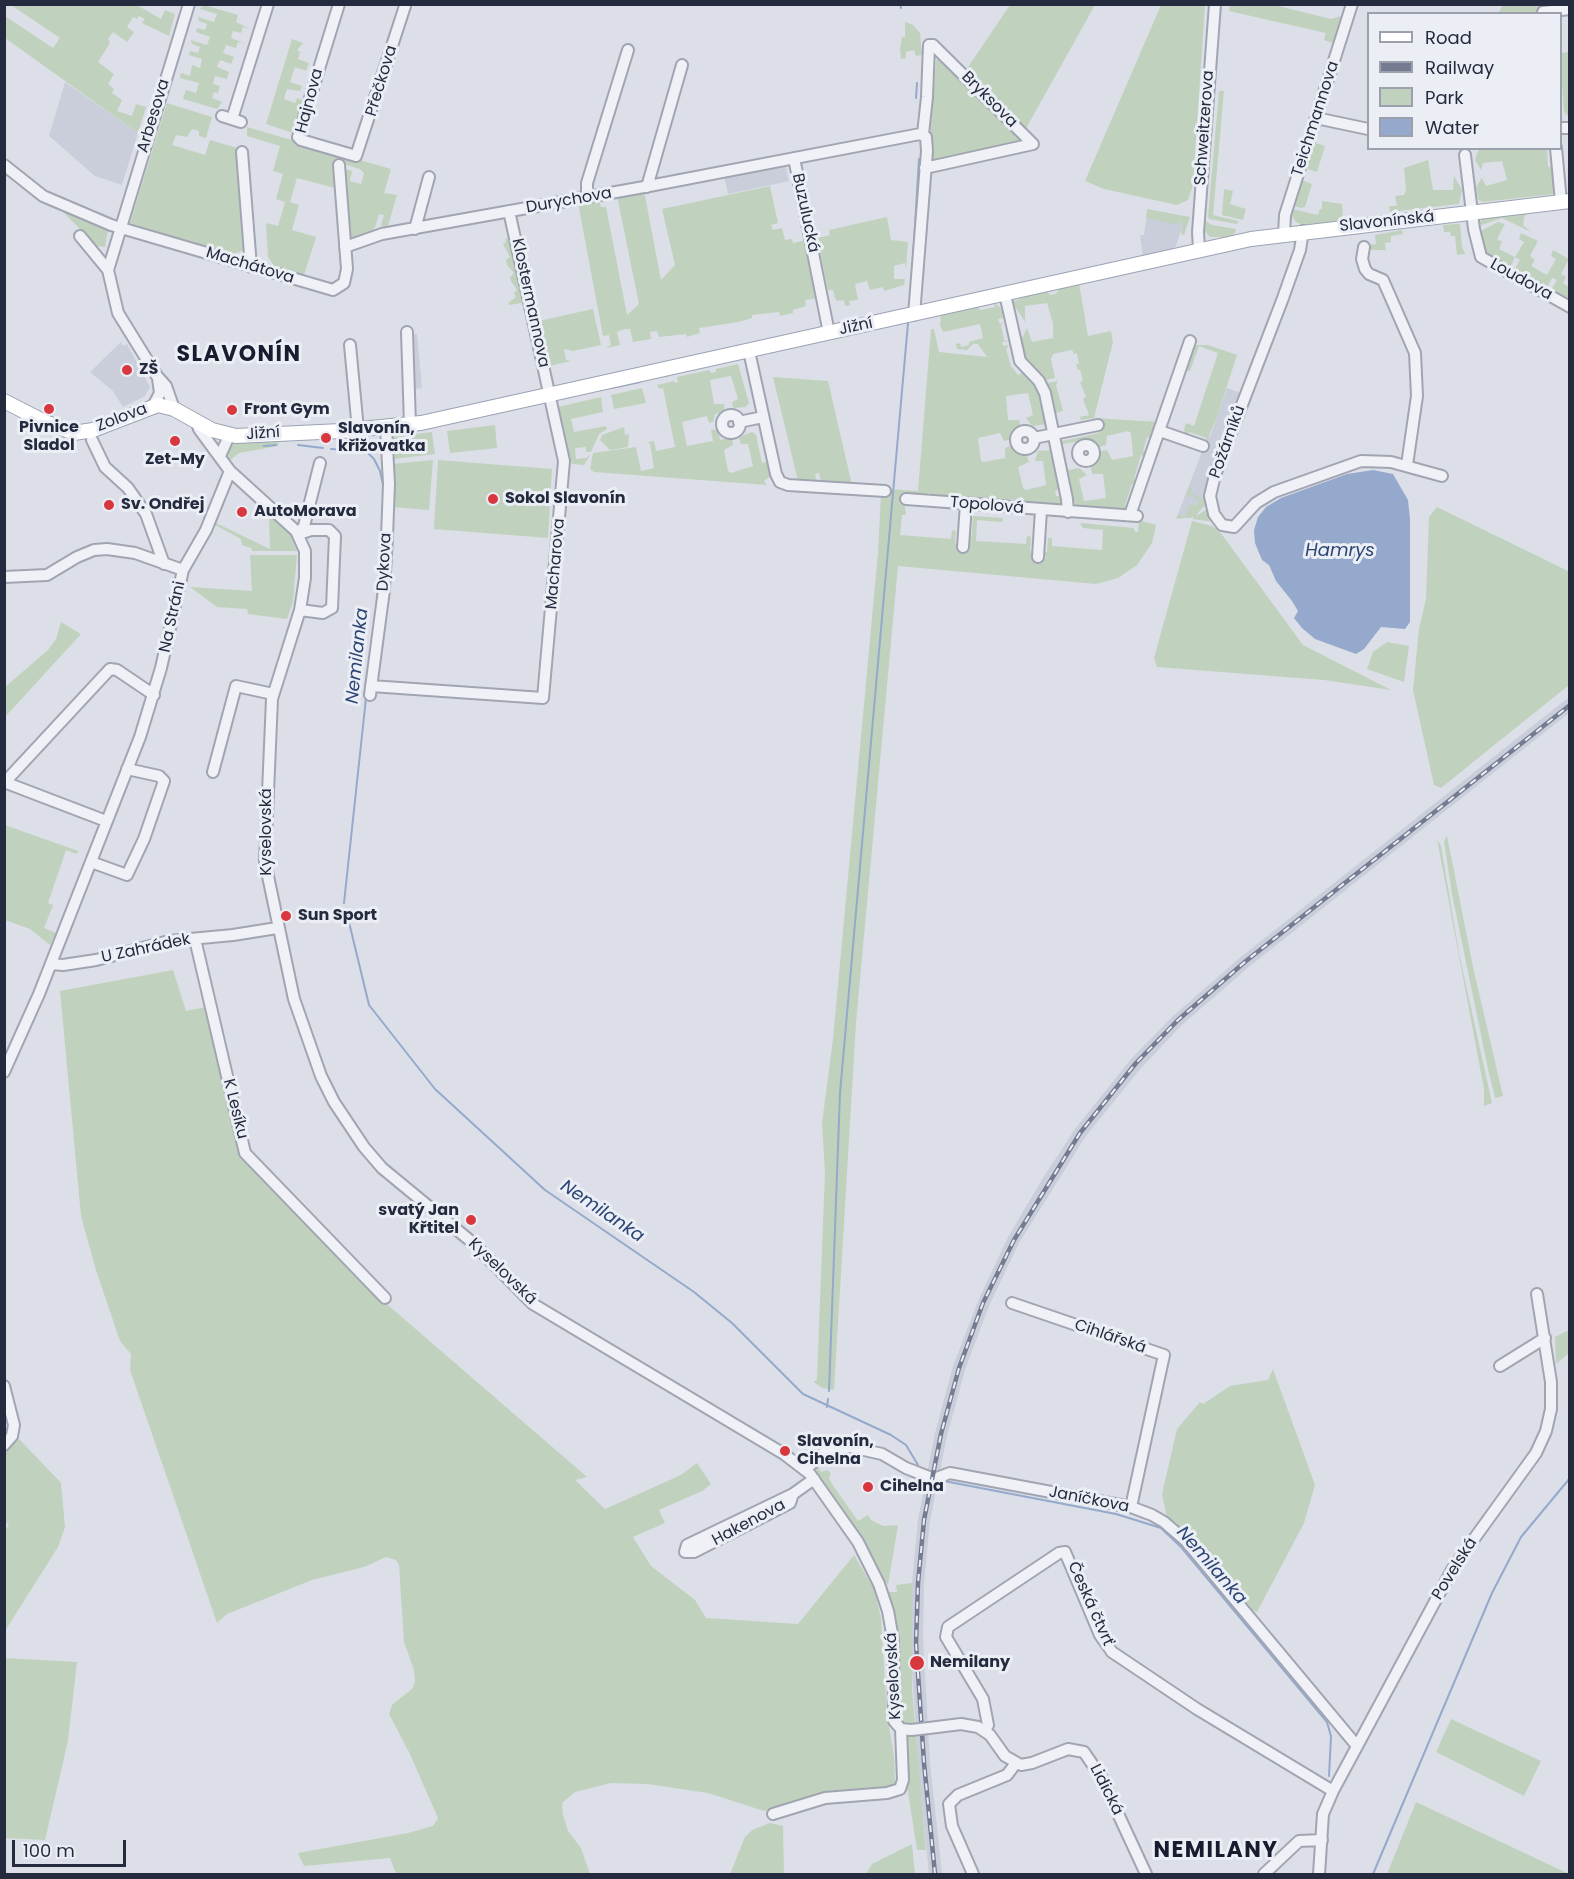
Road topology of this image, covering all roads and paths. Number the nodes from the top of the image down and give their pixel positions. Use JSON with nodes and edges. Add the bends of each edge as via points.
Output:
{"nodes":[{"id":1,"x":189,"y":4,"type":"edge"},
{"id":2,"x":268,"y":4,"type":"edge"},
{"id":3,"x":339,"y":4,"type":"edge"},
{"id":4,"x":1215,"y":4,"type":"edge"},
{"id":5,"x":1352,"y":4,"type":"edge"},
{"id":6,"x":406,"y":6,"type":"edge"},
{"id":7,"x":1569,"y":9,"type":"edge"},
{"id":8,"x":1544,"y":10,"type":"edge"},
{"id":9,"x":628,"y":50,"type":"dead end"},
{"id":10,"x":682,"y":65,"type":"dead end"},
{"id":11,"x":1316,"y":118,"type":"junction"},
{"id":12,"x":232,"y":119,"type":"dead end"},
{"id":13,"x":1367,"y":129,"type":"edge"},
{"id":14,"x":924,"y":137,"type":"junction"},
{"id":15,"x":1556,"y":150,"type":"edge"},
{"id":16,"x":242,"y":152,"type":"dead end"},
{"id":17,"x":1465,"y":155,"type":"dead end"},
{"id":18,"x":357,"y":156,"type":"joint"},
{"id":19,"x":794,"y":158,"type":"junction"},
{"id":20,"x":4,"y":165,"type":"edge"},
{"id":21,"x":339,"y":165,"type":"dead end"},
{"id":22,"x":925,"y":168,"type":"junction"},
{"id":23,"x":429,"y":177,"type":"dead end"},
{"id":24,"x":647,"y":187,"type":"junction"},
{"id":25,"x":587,"y":198,"type":"junction"},
{"id":26,"x":1565,"y":202,"type":"edge"},
{"id":27,"x":509,"y":211,"type":"junction"},
{"id":28,"x":1472,"y":212,"type":"junction"},
{"id":29,"x":119,"y":227,"type":"junction"},
{"id":30,"x":415,"y":229,"type":"junction"},
{"id":31,"x":1303,"y":231,"type":"junction"},
{"id":32,"x":1284,"y":234,"type":"junction"},
{"id":33,"x":80,"y":236,"type":"dead end"},
{"id":34,"x":345,"y":247,"type":"junction"},
{"id":35,"x":1364,"y":247,"type":"dead end"},
{"id":36,"x":1199,"y":250,"type":"junction"},
{"id":37,"x":251,"y":267,"type":"junction"},
{"id":38,"x":108,"y":270,"type":"junction"},
{"id":39,"x":1005,"y":294,"type":"junction"},
{"id":40,"x":1569,"y":307,"type":"edge"},
{"id":41,"x":914,"y":315,"type":"junction"},
{"id":42,"x":407,"y":332,"type":"dead end"},
{"id":43,"x":829,"y":333,"type":"junction"},
{"id":44,"x":1190,"y":341,"type":"dead end"},
{"id":45,"x":350,"y":345,"type":"dead end"},
{"id":46,"x":749,"y":351,"type":"junction"},
{"id":47,"x":158,"y":378,"type":"junction"},
{"id":48,"x":550,"y":395,"type":"junction"},
{"id":49,"x":4,"y":401,"type":"edge"},
{"id":50,"x":153,"y":406,"type":"junction"},
{"id":51,"x":174,"y":409,"type":"junction"},
{"id":52,"x":763,"y":417,"type":"junction"},
{"id":53,"x":739,"y":422,"type":"dead end"},
{"id":54,"x":197,"y":423,"type":"junction"},
{"id":55,"x":410,"y":425,"type":"junction"},
{"id":56,"x":1098,"y":425,"type":"dead end"},
{"id":57,"x":386,"y":428,"type":"junction"},
{"id":58,"x":358,"y":430,"type":"junction"},
{"id":59,"x":1160,"y":431,"type":"junction"},
{"id":60,"x":1054,"y":434,"type":"junction"},
{"id":61,"x":229,"y":436,"type":"junction"},
{"id":62,"x":1034,"y":438,"type":"dead end"},
{"id":63,"x":92,"y":440,"type":"dead end"},
{"id":64,"x":1203,"y":446,"type":"dead end"},
{"id":65,"x":1078,"y":455,"type":"dead end"},
{"id":66,"x":220,"y":456,"type":"junction"},
{"id":67,"x":1059,"y":459,"type":"junction"},
{"id":68,"x":320,"y":463,"type":"dead end"},
{"id":69,"x":1407,"y":465,"type":"junction"},
{"id":70,"x":230,"y":471,"type":"junction"},
{"id":71,"x":1442,"y":476,"type":"dead end"},
{"id":72,"x":885,"y":491,"type":"dead end"},
{"id":73,"x":906,"y":499,"type":"dead end"},
{"id":74,"x":966,"y":504,"type":"junction"},
{"id":75,"x":1041,"y":510,"type":"junction"},
{"id":76,"x":1068,"y":512,"type":"junction"},
{"id":77,"x":299,"y":534,"type":"junction"},
{"id":78,"x":963,"y":547,"type":"dead end"},
{"id":79,"x":1038,"y":556,"type":"dead end"},
{"id":80,"x":164,"y":564,"type":"junction"},
{"id":81,"x":183,"y":570,"type":"junction"},
{"id":82,"x":4,"y":577,"type":"edge"},
{"id":83,"x":300,"y":610,"type":"junction"},
{"id":84,"x":371,"y":691,"type":"joint"},
{"id":85,"x":273,"y":694,"type":"junction"},
{"id":86,"x":154,"y":695,"type":"junction"},
{"id":87,"x":127,"y":769,"type":"junction"},
{"id":88,"x":213,"y":772,"type":"dead end"},
{"id":89,"x":5,"y":782,"type":"edge"},
{"id":90,"x":106,"y":821,"type":"junction"},
{"id":91,"x":91,"y":862,"type":"junction"},
{"id":92,"x":277,"y":927,"type":"junction"},
{"id":93,"x":195,"y":939,"type":"junction"},
{"id":94,"x":51,"y":964,"type":"junction"},
{"id":95,"x":4,"y":1072,"type":"edge"},
{"id":96,"x":1537,"y":1294,"type":"dead end"},
{"id":97,"x":385,"y":1298,"type":"dead end"},
{"id":98,"x":1012,"y":1303,"type":"dead end"},
{"id":99,"x":1545,"y":1338,"type":"junction"},
{"id":100,"x":1500,"y":1366,"type":"dead end"},
{"id":101,"x":4,"y":1386,"type":"edge"},
{"id":102,"x":4,"y":1445,"type":"edge"},
{"id":103,"x":806,"y":1469,"type":"junction"},
{"id":104,"x":814,"y":1479,"type":"junction"},
{"id":105,"x":793,"y":1494,"type":"junction"},
{"id":106,"x":1131,"y":1507,"type":"junction"},
{"id":107,"x":906,"y":1729,"type":"junction"},
{"id":108,"x":985,"y":1731,"type":"junction"},
{"id":109,"x":1357,"y":1746,"type":"junction"},
{"id":110,"x":1016,"y":1763,"type":"junction"},
{"id":111,"x":1333,"y":1791,"type":"junction"},
{"id":112,"x":773,"y":1814,"type":"dead end"},
{"id":113,"x":1322,"y":1840,"type":"junction"},
{"id":114,"x":973,"y":1875,"type":"edge"},
{"id":115,"x":1146,"y":1875,"type":"edge"},
{"id":116,"x":1264,"y":1875,"type":"edge"},
{"id":117,"x":1319,"y":1875,"type":"edge"}],
"edges":[{"from":1,"to":29,"type":"street","name":"Arbesova"},
{"from":2,"to":12,"type":"street"},
{"from":3,"to":18,"type":"street","name":"Hajnova","via":[[298,137]]},
{"from":4,"to":36,"type":"street","name":"Schweitzerova"},
{"from":5,"to":11,"type":"street","name":"Teichmannova"},
{"from":6,"to":18,"type":"street","name":"Přečkova"},
{"from":7,"to":8,"type":"street"},
{"from":9,"to":25,"type":"street","via":[[590,172]]},
{"from":10,"to":24,"type":"street"},
{"from":11,"to":13,"type":"street"},
{"from":11,"to":32,"type":"street","name":"Teichmannova","via":[[1286,215]]},
{"from":14,"to":19,"type":"street","name":"Buzulucká"},
{"from":14,"to":22,"type":"street","name":"Bryksova"},
{"from":14,"to":22,"type":"street","name":"Bryksova","via":[[929,45],[933,45],[1033,144]]},
{"from":15,"to":26,"type":"street"},
{"from":16,"to":37,"type":"street"},
{"from":17,"to":28,"type":"street"},
{"from":19,"to":24,"type":"street","name":"Durychova"},
{"from":19,"to":43,"type":"street","name":"Buzulucká"},
{"from":20,"to":29,"type":"street","name":"Machátova","via":[[43,196]]},
{"from":21,"to":34,"type":"street"},
{"from":22,"to":41,"type":"street","name":"Bryksova"},
{"from":23,"to":30,"type":"street"},
{"from":24,"to":25,"type":"street","name":"Durychova"},
{"from":25,"to":27,"type":"street","name":"Durychova"},
{"from":26,"to":28,"type":"main road","name":"Slavonínská"},
{"from":27,"to":30,"type":"street","name":"Durychova"},
{"from":27,"to":48,"type":"street","name":"Klostermannova"},
{"from":28,"to":31,"type":"main road","name":"Slavonínská"},
{"from":28,"to":40,"type":"street","name":"Loudova","via":[[1480,257]]},
{"from":29,"to":37,"type":"street","name":"Machátova"},
{"from":29,"to":38,"type":"street"},
{"from":30,"to":34,"type":"street","name":"Durychova","via":[[382,234]]},
{"from":31,"to":32,"type":"main road","name":"Jižní"},
{"from":31,"to":69,"type":"street","name":"Požárníků","via":[[1283,298],[1215,475],[1211,508],[1222,525],[1234,527],[1261,499],[1309,478],[1367,460]]},
{"from":32,"to":36,"type":"main road","name":"Jižní"},
{"from":33,"to":38,"type":"street"},
{"from":34,"to":37,"type":"street","name":"Machátova","via":[[344,283],[333,290]]},
{"from":35,"to":69,"type":"street","via":[[1365,269],[1383,280],[1415,353],[1417,396]]},
{"from":36,"to":39,"type":"main road","name":"Jižní"},
{"from":38,"to":47,"type":"street","via":[[118,313]]},
{"from":39,"to":41,"type":"main road","name":"Jižní"},
{"from":39,"to":60,"type":"street","via":[[1018,357],[1043,387]]},
{"from":41,"to":43,"type":"main road","name":"Jižní"},
{"from":42,"to":55,"type":"street"},
{"from":43,"to":46,"type":"main road","name":"Jižní"},
{"from":44,"to":59,"type":"street","name":"Topolová"},
{"from":45,"to":58,"type":"street"},
{"from":46,"to":48,"type":"main road","name":"Jižní"},
{"from":46,"to":52,"type":"street"},
{"from":47,"to":50,"type":"street","via":[[160,393]]},
{"from":47,"to":51,"type":"street","via":[[166,386]]},
{"from":48,"to":55,"type":"main road","name":"Jižní"},
{"from":48,"to":84,"type":"street","name":"Macharova","via":[[564,466],[543,698]]},
{"from":49,"to":50,"type":"main road","name":"Zolova","via":[[45,422],[78,433]]},
{"from":50,"to":51,"type":"main road","name":"Zolova"},
{"from":51,"to":54,"type":"main road","name":"Jižní"},
{"from":52,"to":53,"type":"street"},
{"from":52,"to":72,"type":"street","via":[[780,482]]},
{"from":54,"to":61,"type":"main road","name":"Jižní"},
{"from":54,"to":66,"type":"street"},
{"from":55,"to":57,"type":"main road","name":"Jižní"},
{"from":56,"to":60,"type":"street"},
{"from":57,"to":58,"type":"main road","name":"Jižní"},
{"from":57,"to":84,"type":"street","name":"Dykova","via":[[389,484],[384,590]]},
{"from":58,"to":61,"type":"main road","name":"Jižní"},
{"from":59,"to":64,"type":"street"},
{"from":59,"to":76,"type":"street","name":"Topolová","via":[[1134,515]]},
{"from":60,"to":62,"type":"street"},
{"from":60,"to":67,"type":"street"},
{"from":61,"to":66,"type":"street"},
{"from":63,"to":80,"type":"street","via":[[105,467],[128,488],[146,514]]},
{"from":65,"to":67,"type":"street"},
{"from":66,"to":70,"type":"street"},
{"from":67,"to":76,"type":"street"},
{"from":68,"to":77,"type":"street"},
{"from":69,"to":71,"type":"street","name":"Požárníků"},
{"from":70,"to":77,"type":"street"},
{"from":70,"to":81,"type":"street","name":"Na Stráni","via":[[214,512]]},
{"from":73,"to":74,"type":"street","name":"Topolová"},
{"from":74,"to":75,"type":"street","name":"Topolová"},
{"from":74,"to":78,"type":"street"},
{"from":75,"to":76,"type":"street","name":"Topolová"},
{"from":75,"to":79,"type":"street"},
{"from":77,"to":83,"type":"street","name":"Kyselovská","via":[[306,565]]},
{"from":77,"to":83,"type":"street","via":[[329,530],[335,536],[332,608],[325,613]]},
{"from":80,"to":81,"type":"street"},
{"from":80,"to":82,"type":"street","via":[[102,549],[77,556],[47,575]]},
{"from":81,"to":86,"type":"street","name":"Na Stráni"},
{"from":83,"to":85,"type":"street","name":"Kyselovská"},
{"from":85,"to":88,"type":"street","via":[[236,686]]},
{"from":85,"to":92,"type":"street","name":"Kyselovská","via":[[264,847]]},
{"from":86,"to":87,"type":"street","name":"Na Stráni"},
{"from":86,"to":89,"type":"street","via":[[117,669],[110,669]]},
{"from":87,"to":90,"type":"street","name":"Na Stráni"},
{"from":87,"to":91,"type":"street","via":[[164,781],[139,850],[127,875]]},
{"from":89,"to":90,"type":"street"},
{"from":90,"to":91,"type":"street","name":"Na Stráni"},
{"from":91,"to":94,"type":"street","name":"Na Stráni"},
{"from":92,"to":93,"type":"street","name":"U Zahrádek"},
{"from":92,"to":103,"type":"street","name":"Kyselovská","via":[[294,999],[326,1087],[350,1128],[382,1168],[473,1243],[542,1310]]},
{"from":93,"to":94,"type":"street","name":"U Zahrádek","via":[[160,943],[96,960]]},
{"from":93,"to":97,"type":"street","name":"K Lesíku","via":[[245,1153]]},
{"from":94,"to":95,"type":"street","name":"Na Stráni"},
{"from":96,"to":99,"type":"street","name":"Povelská"},
{"from":98,"to":106,"type":"street","name":"Cihlářská","via":[[1164,1355]]},
{"from":99,"to":100,"type":"street"},
{"from":99,"to":109,"type":"street","name":"Povelská","via":[[1552,1401],[1540,1446],[1453,1568]]},
{"from":101,"to":102,"type":"street","via":[[14,1425],[12,1436]]},
{"from":103,"to":104,"type":"street","name":"Kyselovská"},
{"from":103,"to":106,"type":"street","name":"Janíčkova","via":[[828,1449],[845,1446],[882,1454],[934,1479],[950,1473]]},
{"from":104,"to":105,"type":"street"},
{"from":104,"to":107,"type":"street","name":"Kyselovská","via":[[862,1548],[886,1604],[894,1644],[894,1719]]},
{"from":105,"to":105,"type":"street","name":"Hakenova","via":[[790,1503],[694,1552],[685,1552],[687,1545]]},
{"from":106,"to":109,"type":"street","name":"Janíčkova","via":[[1164,1522],[1186,1541]]},
{"from":107,"to":108,"type":"street","bridge":true,"via":[[967,1724]]},
{"from":107,"to":112,"type":"street","name":"Kyselovská","via":[[900,1789],[825,1798]]},
{"from":108,"to":110,"type":"street"},
{"from":108,"to":111,"type":"street","name":"Česká čtvrť","via":[[988,1725],[983,1699],[946,1637],[948,1627],[1065,1552],[1100,1635],[1112,1652]]},
{"from":109,"to":111,"type":"street","name":"Povelská"},
{"from":110,"to":114,"type":"street","via":[[1010,1773],[958,1795],[949,1804],[952,1826]]},
{"from":110,"to":115,"type":"street","name":"Lidická","via":[[1029,1764],[1071,1748],[1085,1753],[1101,1777]]},
{"from":111,"to":113,"type":"street","name":"Povelská","via":[[1323,1814]]},
{"from":113,"to":116,"type":"street","via":[[1299,1841]]},
{"from":113,"to":117,"type":"street","name":"Povelská"}]}
